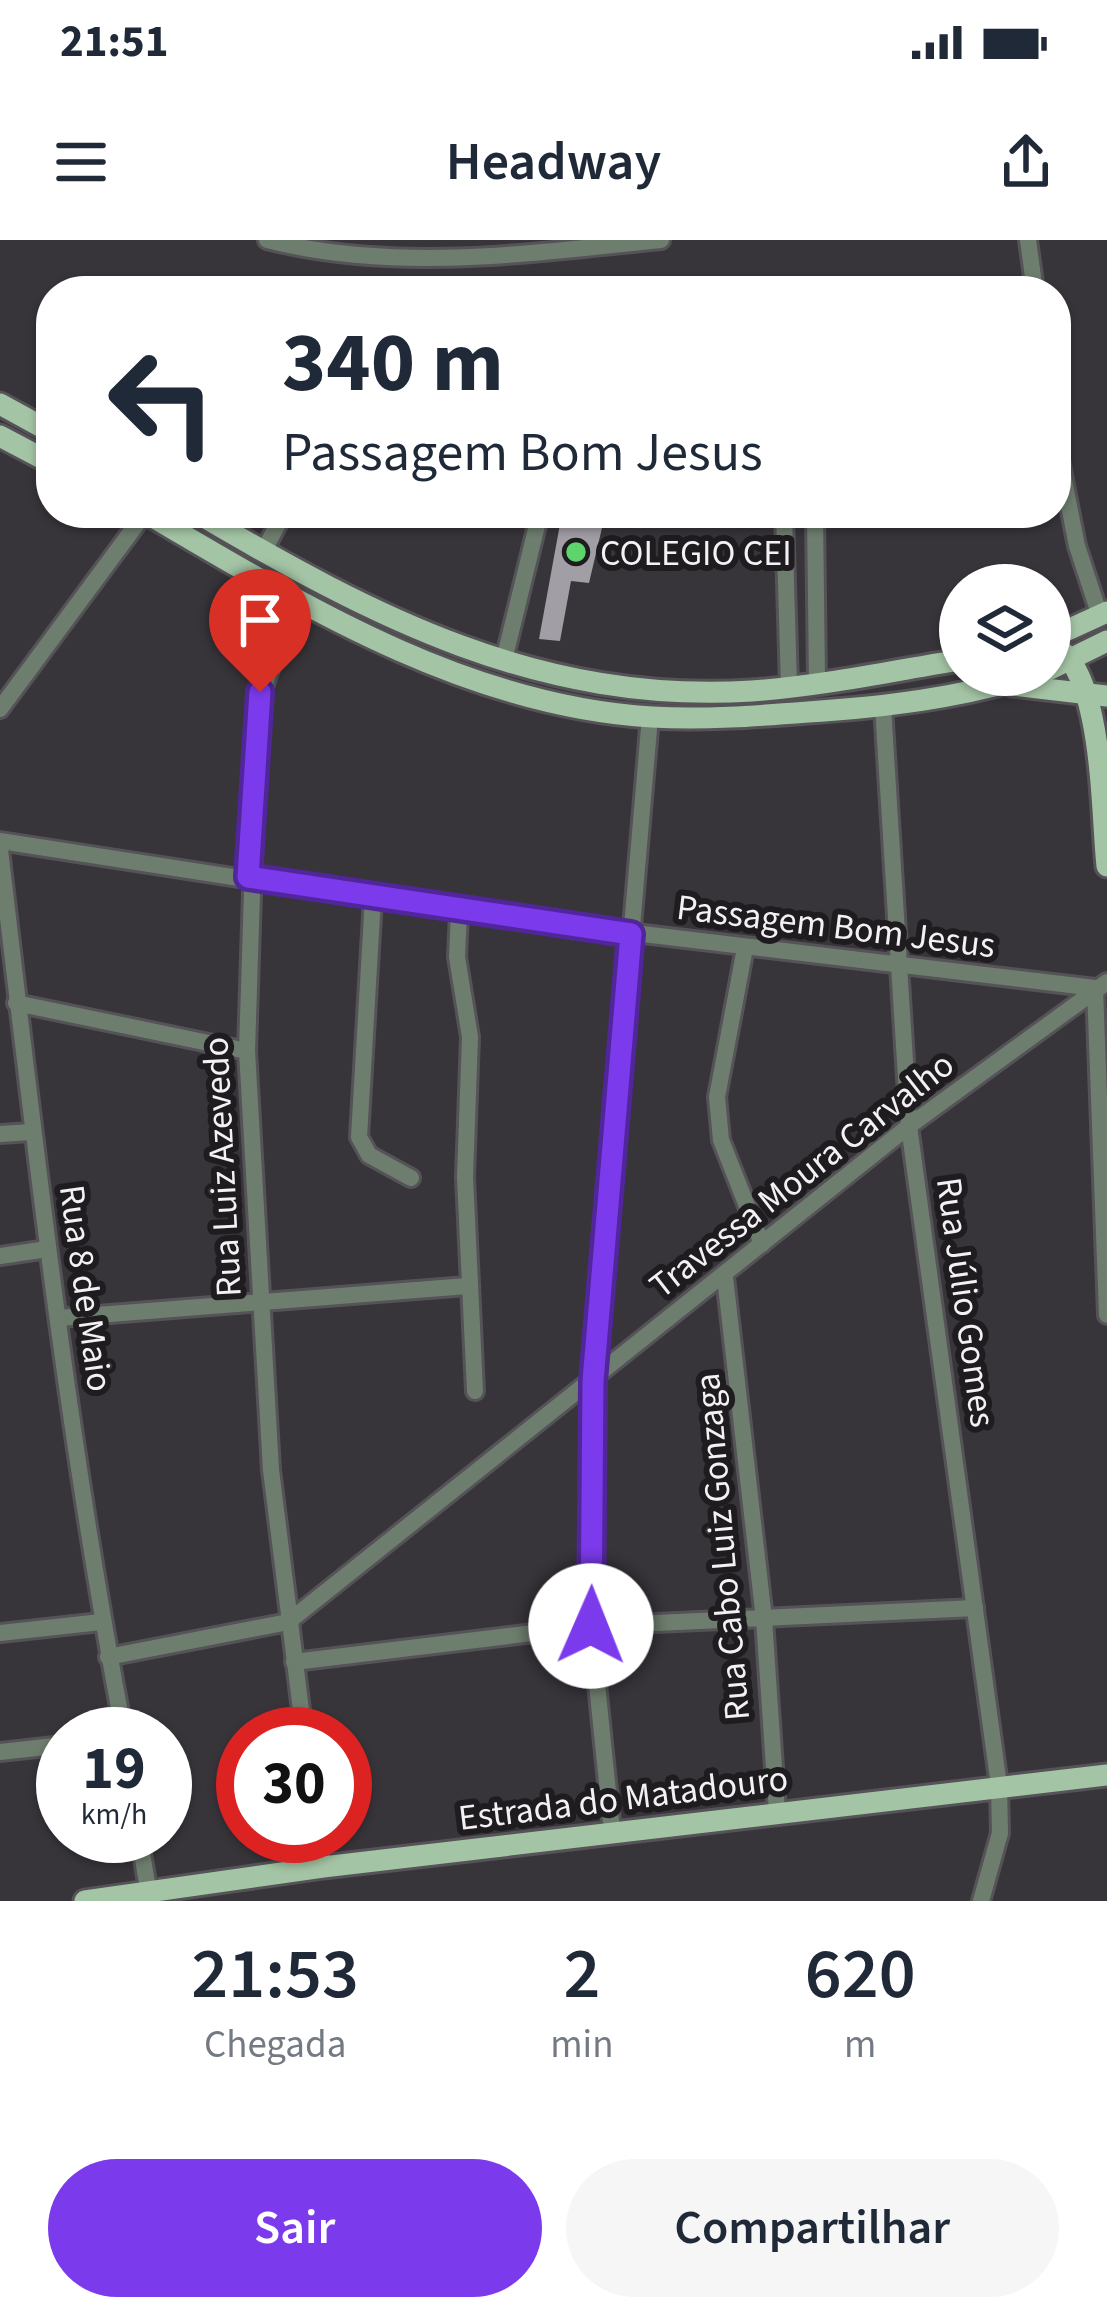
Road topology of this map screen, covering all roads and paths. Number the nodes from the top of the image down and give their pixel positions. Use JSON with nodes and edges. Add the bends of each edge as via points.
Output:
{"nodes":[{"id":1,"x":268,"y":240,"type":"edge"},
{"id":2,"x":418,"y":240,"type":"edge"},
{"id":3,"x":662,"y":240,"type":"edge"},
{"id":4,"x":1028,"y":240,"type":"edge"},
{"id":5,"x":410,"y":258,"type":"junction"},
{"id":6,"x":1033,"y":276,"type":"edge"},
{"id":7,"x":0,"y":404,"type":"edge"},
{"id":8,"x":36,"y":424,"type":"edge"},
{"id":9,"x":0,"y":436,"type":"edge"},
{"id":10,"x":36,"y":455,"type":"edge"},
{"id":11,"x":1071,"y":516,"type":"edge"},
{"id":12,"x":135,"y":528,"type":"edge"},
{"id":13,"x":172,"y":528,"type":"edge"},
{"id":14,"x":222,"y":528,"type":"edge"},
{"id":15,"x":276,"y":528,"type":"edge"},
{"id":16,"x":536,"y":528,"type":"edge"},
{"id":17,"x":784,"y":528,"type":"edge"},
{"id":18,"x":815,"y":528,"type":"edge"},
{"id":19,"x":263,"y":552,"type":"junction"},
{"id":20,"x":295,"y":600,"type":"junction"},
{"id":21,"x":1104,"y":614,"type":"edge"},
{"id":22,"x":406,"y":628,"type":"junction"},
{"id":23,"x":1071,"y":630,"type":"edge"},
{"id":24,"x":1107,"y":641,"type":"edge"},
{"id":25,"x":395,"y":650,"type":"junction"},
{"id":26,"x":1073,"y":658,"type":"joint"},
{"id":27,"x":504,"y":660,"type":"junction"},
{"id":28,"x":939,"y":664,"type":"edge"},
{"id":29,"x":882,"y":673,"type":"junction"},
{"id":30,"x":817,"y":682,"type":"junction"},
{"id":31,"x":789,"y":687,"type":"junction"},
{"id":32,"x":715,"y":691,"type":"junction"},
{"id":33,"x":941,"y":696,"type":"edge"},
{"id":34,"x":1098,"y":696,"type":"edge"},
{"id":35,"x":883,"y":707,"type":"junction"},
{"id":36,"x":0,"y":709,"type":"edge"},
{"id":37,"x":650,"y":717,"type":"junction"},
{"id":38,"x":716,"y":717,"type":"junction"},
{"id":39,"x":0,"y":846,"type":"edge"},
{"id":40,"x":1107,"y":866,"type":"edge"},
{"id":41,"x":248,"y":877,"type":"junction"},
{"id":42,"x":3,"y":892,"type":"edge"},
{"id":43,"x":374,"y":898,"type":"junction"},
{"id":44,"x":459,"y":912,"type":"junction"},
{"id":45,"x":631,"y":934,"type":"junction"},
{"id":46,"x":746,"y":948,"type":"junction"},
{"id":47,"x":898,"y":968,"type":"junction"},
{"id":48,"x":1101,"y":985,"type":"edge"},
{"id":49,"x":16,"y":1003,"type":"junction"},
{"id":50,"x":247,"y":1051,"type":"junction"},
{"id":51,"x":909,"y":1126,"type":"junction"},
{"id":52,"x":31,"y":1132,"type":"junction"},
{"id":53,"x":0,"y":1134,"type":"edge"},
{"id":54,"x":411,"y":1178,"type":"dead end"},
{"id":55,"x":762,"y":1244,"type":"junction"},
{"id":56,"x":47,"y":1250,"type":"junction"},
{"id":57,"x":0,"y":1256,"type":"edge"},
{"id":58,"x":725,"y":1276,"type":"junction"},
{"id":59,"x":467,"y":1286,"type":"junction"},
{"id":60,"x":260,"y":1302,"type":"junction"},
{"id":61,"x":1107,"y":1315,"type":"edge"},
{"id":62,"x":58,"y":1318,"type":"junction"},
{"id":63,"x":593,"y":1381,"type":"junction"},
{"id":64,"x":475,"y":1391,"type":"dead end"},
{"id":65,"x":975,"y":1608,"type":"junction"},
{"id":66,"x":764,"y":1619,"type":"junction"},
{"id":67,"x":101,"y":1622,"type":"junction"},
{"id":68,"x":288,"y":1622,"type":"junction"},
{"id":69,"x":591,"y":1626,"type":"junction"},
{"id":70,"x":0,"y":1633,"type":"edge"},
{"id":71,"x":108,"y":1657,"type":"junction"},
{"id":72,"x":293,"y":1662,"type":"junction"},
{"id":73,"x":118,"y":1707,"type":"edge"},
{"id":74,"x":300,"y":1707,"type":"edge"},
{"id":75,"x":36,"y":1748,"type":"edge"},
{"id":76,"x":0,"y":1752,"type":"edge"},
{"id":77,"x":1107,"y":1775,"type":"edge"},
{"id":78,"x":999,"y":1786,"type":"junction"},
{"id":79,"x":778,"y":1812,"type":"junction"},
{"id":80,"x":612,"y":1831,"type":"junction"},
{"id":81,"x":143,"y":1863,"type":"edge"},
{"id":82,"x":322,"y":1863,"type":"edge"},
{"id":83,"x":323,"y":1867,"type":"junction"},
{"id":84,"x":210,"y":1882,"type":"junction"},
{"id":85,"x":148,"y":1896,"type":"edge"},
{"id":86,"x":85,"y":1901,"type":"edge"},
{"id":87,"x":190,"y":1901,"type":"edge"},
{"id":88,"x":981,"y":1901,"type":"edge"}],
"edges":[{"from":1,"to":5,"type":"street"},
{"from":2,"to":5,"type":"street"},
{"from":3,"to":5,"type":"street"},
{"from":4,"to":6,"type":"street"},
{"from":7,"to":8,"type":"main road"},
{"from":9,"to":10,"type":"main road"},
{"from":11,"to":21,"type":"street"},
{"from":12,"to":36,"type":"street"},
{"from":13,"to":20,"type":"main road"},
{"from":14,"to":19,"type":"main road"},
{"from":15,"to":19,"type":"street"},
{"from":16,"to":27,"type":"street"},
{"from":17,"to":31,"type":"street"},
{"from":18,"to":30,"type":"street"},
{"from":19,"to":22,"type":"main road"},
{"from":20,"to":25,"type":"main road"},
{"from":20,"to":41,"type":"street","name":"Rua Luiz Azevedo","via":[[257,704]]},
{"from":21,"to":23,"type":"main road"},
{"from":22,"to":25,"type":"main road"},
{"from":22,"to":27,"type":"main road"},
{"from":24,"to":26,"type":"main road"},
{"from":25,"to":37,"type":"main road","via":[[523,692]]},
{"from":26,"to":34,"type":"main road"},
{"from":27,"to":32,"type":"main road","via":[[639,690]]},
{"from":28,"to":29,"type":"main road"},
{"from":29,"to":30,"type":"main road"},
{"from":29,"to":35,"type":"main road"},
{"from":30,"to":31,"type":"main road"},
{"from":31,"to":32,"type":"main road"},
{"from":32,"to":38,"type":"main road"},
{"from":33,"to":35,"type":"main road"},
{"from":34,"to":40,"type":"main road"},
{"from":35,"to":38,"type":"main road"},
{"from":35,"to":47,"type":"street","name":"Rua Júlio Gomes"},
{"from":37,"to":38,"type":"main road"},
{"from":37,"to":45,"type":"street"},
{"from":39,"to":41,"type":"street","name":"Passagem Bom Jesus"},
{"from":39,"to":42,"type":"street","name":"Rua 8 de Maio"},
{"from":41,"to":43,"type":"street","name":"Passagem Bom Jesus"},
{"from":41,"to":50,"type":"street","name":"Rua Luiz Azevedo"},
{"from":42,"to":49,"type":"street","name":"Rua 8 de Maio"},
{"from":43,"to":44,"type":"street","name":"Passagem Bom Jesus"},
{"from":43,"to":54,"type":"street","via":[[359,1137],[369,1155]]},
{"from":44,"to":45,"type":"street","name":"Passagem Bom Jesus"},
{"from":44,"to":59,"type":"street","via":[[470,1036]]},
{"from":45,"to":46,"type":"street","name":"Passagem Bom Jesus"},
{"from":45,"to":63,"type":"street"},
{"from":46,"to":47,"type":"street","name":"Passagem Bom Jesus"},
{"from":46,"to":55,"type":"street","via":[[717,1097],[728,1161]]},
{"from":47,"to":48,"type":"street","name":"Passagem Bom Jesus"},
{"from":47,"to":51,"type":"street","name":"Rua Júlio Gomes"},
{"from":48,"to":51,"type":"street","name":"Travessa Moura Carvalho"},
{"from":48,"to":61,"type":"street"},
{"from":49,"to":50,"type":"street"},
{"from":49,"to":52,"type":"street","name":"Rua 8 de Maio"},
{"from":50,"to":60,"type":"street","name":"Rua Luiz Azevedo"},
{"from":51,"to":55,"type":"street","name":"Travessa Moura Carvalho"},
{"from":51,"to":65,"type":"street","name":"Rua Júlio Gomes"},
{"from":52,"to":53,"type":"street"},
{"from":52,"to":56,"type":"street","name":"Rua 8 de Maio"},
{"from":55,"to":58,"type":"street","name":"Travessa Moura Carvalho"},
{"from":56,"to":57,"type":"street"},
{"from":56,"to":62,"type":"street","name":"Rua 8 de Maio"},
{"from":58,"to":63,"type":"street","name":"Travessa Moura Carvalho"},
{"from":58,"to":66,"type":"street","name":"Rua Cabo Luiz Gonzaga"},
{"from":59,"to":60,"type":"street"},
{"from":59,"to":64,"type":"street"},
{"from":60,"to":62,"type":"street"},
{"from":60,"to":68,"type":"street","name":"Rua Luiz Azevedo"},
{"from":62,"to":67,"type":"street","name":"Rua 8 de Maio"},
{"from":63,"to":68,"type":"street","name":"Travessa Moura Carvalho"},
{"from":63,"to":69,"type":"street"},
{"from":65,"to":66,"type":"street"},
{"from":65,"to":78,"type":"street","name":"Rua Júlio Gomes"},
{"from":66,"to":69,"type":"street"},
{"from":66,"to":79,"type":"street","name":"Rua Cabo Luiz Gonzaga"},
{"from":67,"to":70,"type":"street"},
{"from":67,"to":71,"type":"street","name":"Rua 8 de Maio"},
{"from":68,"to":71,"type":"street","name":"Travessa Moura Carvalho"},
{"from":68,"to":72,"type":"street","name":"Rua Luiz Azevedo"},
{"from":69,"to":72,"type":"street"},
{"from":69,"to":80,"type":"street"},
{"from":71,"to":73,"type":"street","name":"Rua 8 de Maio"},
{"from":72,"to":74,"type":"street","name":"Rua Luiz Azevedo"},
{"from":75,"to":76,"type":"street"},
{"from":77,"to":78,"type":"main road","name":"Estrada do Matadouro"},
{"from":78,"to":79,"type":"main road","name":"Estrada do Matadouro"},
{"from":78,"to":88,"type":"street","name":"Rua Júlio Gomes","via":[[1000,1833]]},
{"from":79,"to":80,"type":"main road","name":"Estrada do Matadouro"},
{"from":80,"to":83,"type":"main road","name":"Estrada do Matadouro"},
{"from":81,"to":85,"type":"street"},
{"from":82,"to":83,"type":"street"},
{"from":83,"to":84,"type":"main road","name":"Estrada do Matadouro"},
{"from":84,"to":85,"type":"main road","name":"Estrada do Matadouro"},
{"from":84,"to":87,"type":"street"},
{"from":85,"to":86,"type":"main road","name":"Estrada do Matadouro"}]}
